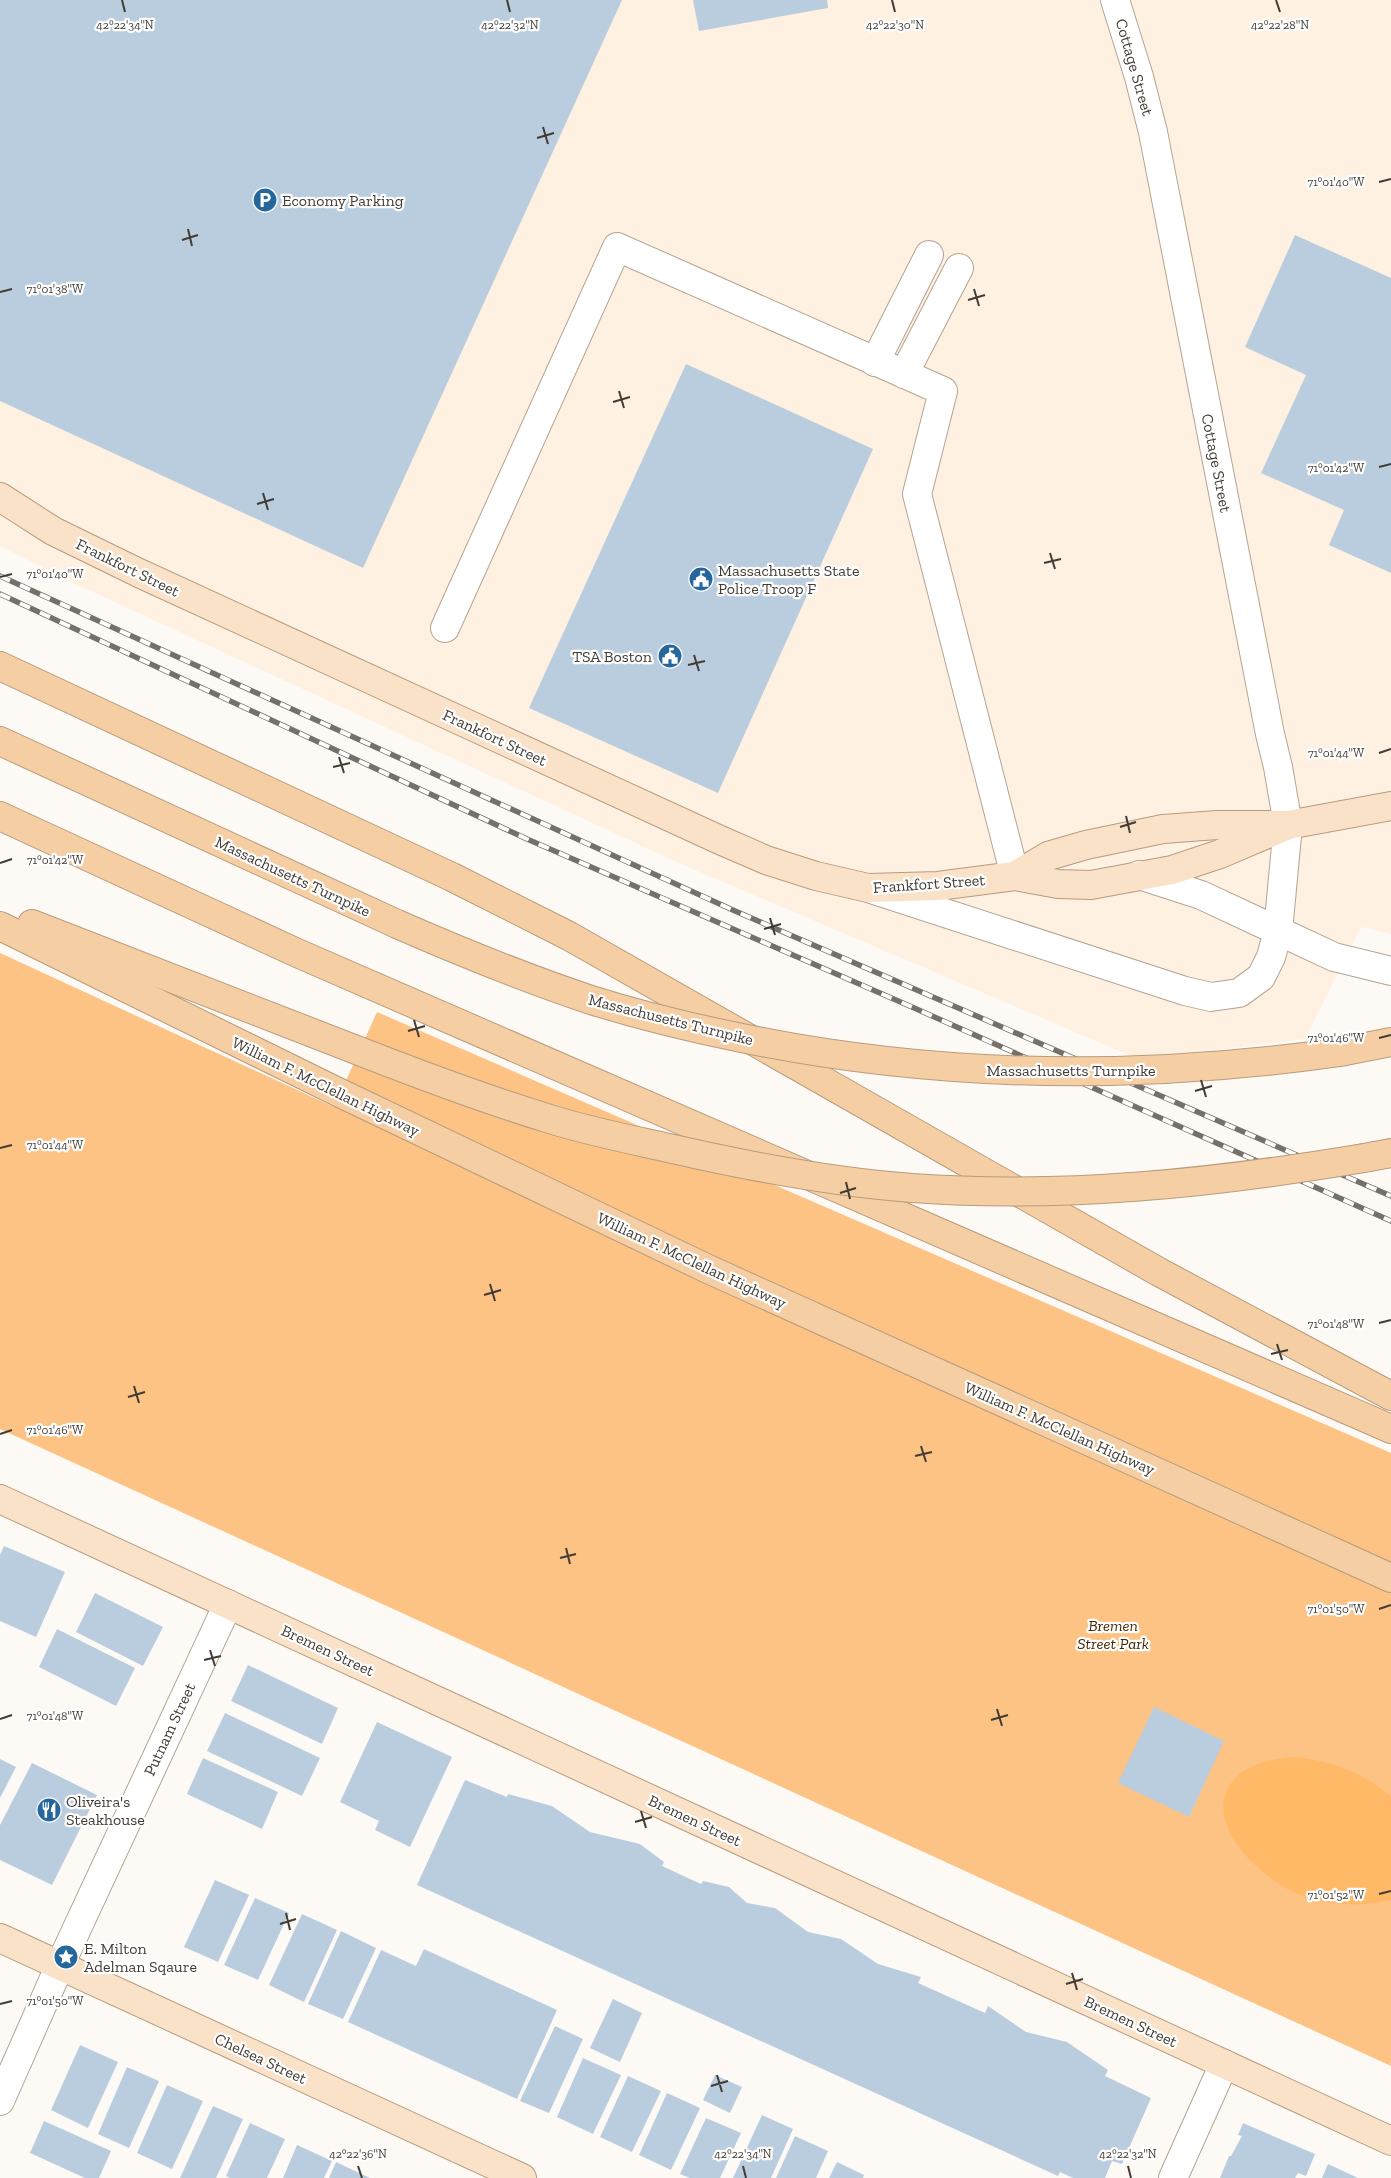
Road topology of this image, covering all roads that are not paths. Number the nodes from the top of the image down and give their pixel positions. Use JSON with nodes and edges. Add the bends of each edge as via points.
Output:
{"nodes":[{"id":1,"x":1115,"y":0,"type":"edge"},
{"id":2,"x":929,"y":255,"type":"dead end"},
{"id":3,"x":959,"y":268,"type":"dead end"},
{"id":4,"x":875,"y":362,"type":"junction"},
{"id":5,"x":904,"y":374,"type":"junction"},
{"id":6,"x":0,"y":497,"type":"edge"},
{"id":7,"x":445,"y":628,"type":"dead end"},
{"id":8,"x":0,"y":666,"type":"edge"},
{"id":9,"x":0,"y":741,"type":"edge"},
{"id":10,"x":1391,"y":806,"type":"edge"},
{"id":11,"x":0,"y":816,"type":"edge"},
{"id":12,"x":1288,"y":825,"type":"junction"},
{"id":13,"x":1139,"y":875,"type":"junction"},
{"id":14,"x":1015,"y":876,"type":"junction"},
{"id":15,"x":868,"y":888,"type":"junction"},
{"id":16,"x":0,"y":912,"type":"edge"},
{"id":17,"x":0,"y":926,"type":"edge"},
{"id":18,"x":1278,"y":931,"type":"junction"},
{"id":19,"x":1391,"y":971,"type":"edge"},
{"id":20,"x":1391,"y":1042,"type":"edge"},
{"id":21,"x":1340,"y":1052,"type":"junction"},
{"id":22,"x":1391,"y":1052,"type":"edge"},
{"id":23,"x":1391,"y":1153,"type":"edge"},
{"id":24,"x":1364,"y":1158,"type":"junction"},
{"id":25,"x":1391,"y":1159,"type":"edge"},
{"id":26,"x":1391,"y":1396,"type":"edge"},
{"id":27,"x":1391,"y":1429,"type":"edge"},
{"id":28,"x":0,"y":1499,"type":"edge"},
{"id":29,"x":1391,"y":1578,"type":"edge"},
{"id":30,"x":228,"y":1604,"type":"junction"},
{"id":31,"x":0,"y":1938,"type":"edge"},
{"id":32,"x":60,"y":1965,"type":"junction"},
{"id":33,"x":1224,"y":2064,"type":"junction"},
{"id":34,"x":0,"y":2101,"type":"edge"},
{"id":35,"x":1391,"y":2141,"type":"edge"},
{"id":36,"x":522,"y":2178,"type":"edge"},
{"id":37,"x":1173,"y":2178,"type":"edge"}],
"edges":[{"from":1,"to":12,"type":"street","name":"Cottage Street","via":[[1152,132]]},
{"from":2,"to":4,"type":"street"},
{"from":3,"to":5,"type":"street"},
{"from":4,"to":5,"type":"street"},
{"from":4,"to":7,"type":"street","via":[[617,247]]},
{"from":5,"to":14,"type":"street","via":[[943,392],[917,494]]},
{"from":6,"to":15,"type":"main road","name":"Frankfort Street","via":[[53,532],[139,573],[720,840],[766,860]]},
{"from":8,"to":26,"type":"highway","via":[[452,877],[569,936],[1159,1272]]},
{"from":9,"to":21,"type":"highway","name":"Massachusetts Turnpike","bridge":true,"via":[[494,966],[615,1007],[766,1043],[870,1060],[978,1070],[1083,1073],[1223,1067]]},
{"from":10,"to":12,"type":"main road"},
{"from":11,"to":27,"type":"highway","via":[[304,956]]},
{"from":12,"to":13,"type":"main road","name":"Frankfort Street","via":[[1220,854],[1172,870]]},
{"from":12,"to":14,"type":"main road","name":"Frankfort Street","via":[[1163,829],[1086,844],[1048,856]]},
{"from":12,"to":18,"type":"street","name":"Cottage Street"},
{"from":13,"to":14,"type":"main road","name":"Frankfort Street","via":[[1091,885],[1058,884]]},
{"from":13,"to":18,"type":"street","via":[[1202,895]]},
{"from":14,"to":15,"type":"main road","name":"Frankfort Street","via":[[938,886]]},
{"from":15,"to":18,"type":"street","name":"Cottage Street","via":[[1212,997],[1239,993],[1261,977]]},
{"from":16,"to":24,"type":"highway","bridge":true,"via":[[431,1079],[556,1121],[699,1155],[838,1180],[912,1188],[1052,1191],[1217,1180]]},
{"from":17,"to":29,"type":"highway","name":"William F. McClellan Highway","via":[[708,1269]]},
{"from":18,"to":19,"type":"street","via":[[1334,957]]},
{"from":20,"to":21,"type":"highway","name":"Massachusetts Turnpike"},
{"from":21,"to":22,"type":"highway"},
{"from":23,"to":24,"type":"highway"},
{"from":24,"to":25,"type":"highway"},
{"from":28,"to":30,"type":"main road","name":"Bremen Street"},
{"from":30,"to":32,"type":"street","name":"Putnam Street"},
{"from":30,"to":33,"type":"main road","name":"Bremen Street"},
{"from":31,"to":32,"type":"main road","name":"Chelsea Street"},
{"from":32,"to":34,"type":"street","name":"Putnam Street"},
{"from":32,"to":36,"type":"main road","name":"Chelsea Street"},
{"from":33,"to":35,"type":"main road","name":"Bremen Street"},
{"from":33,"to":37,"type":"street"}]}
